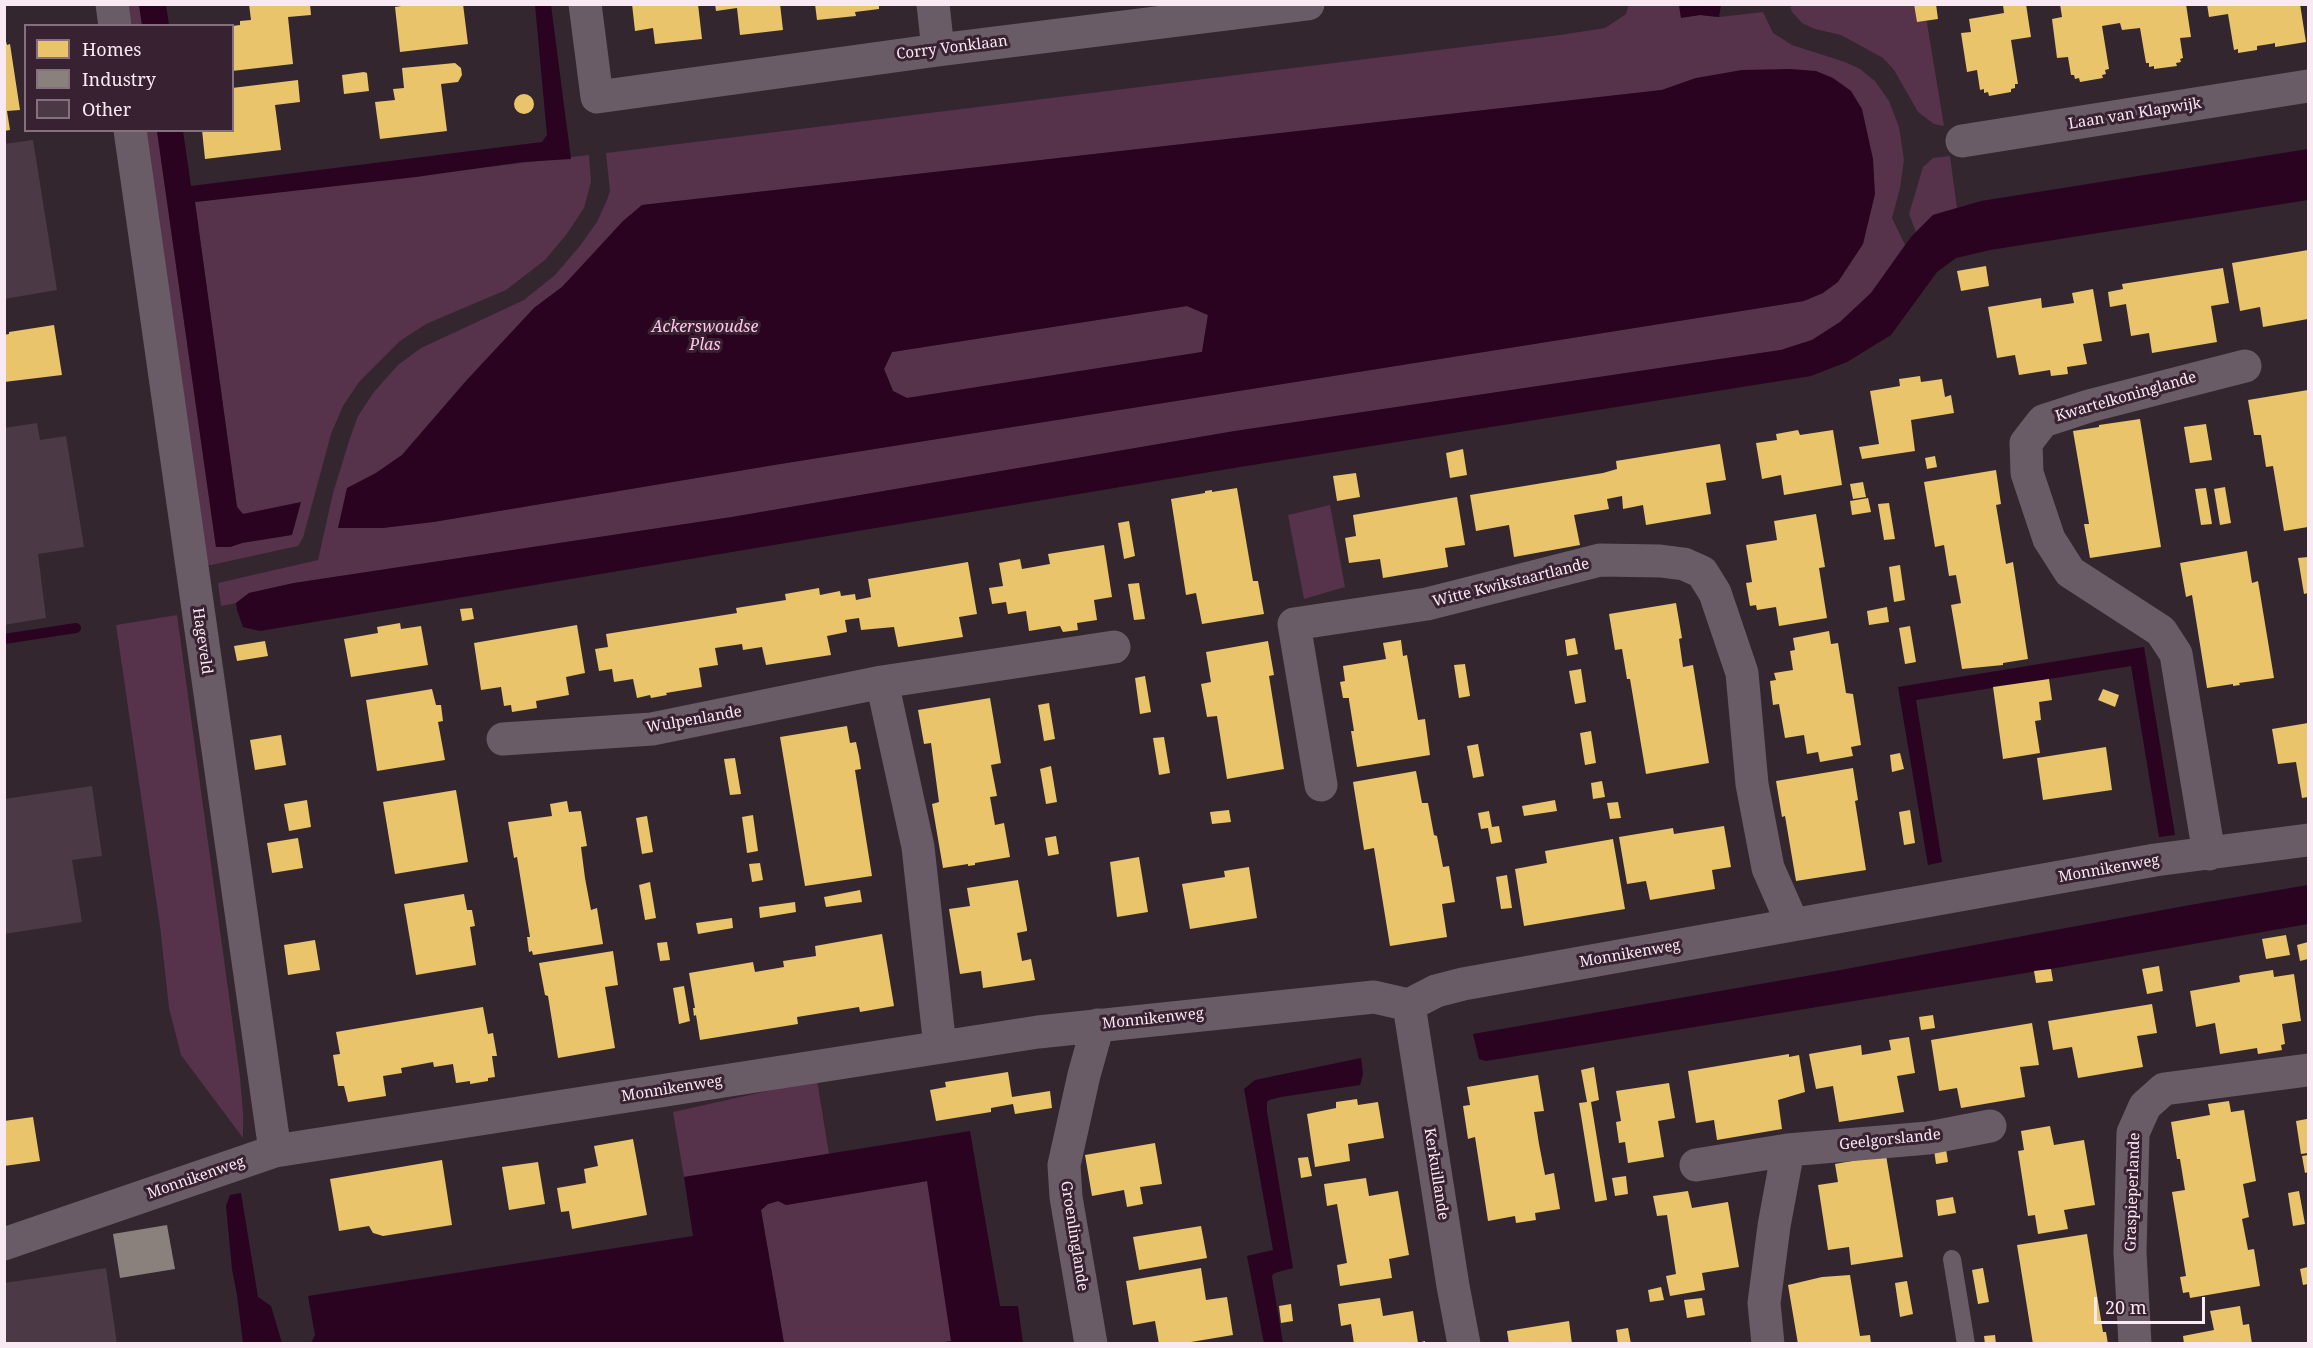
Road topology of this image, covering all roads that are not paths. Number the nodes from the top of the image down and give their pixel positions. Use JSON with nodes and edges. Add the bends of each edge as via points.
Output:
{"nodes":[{"id":1,"x":112,"y":4,"type":"edge"},
{"id":2,"x":585,"y":4,"type":"edge"},
{"id":3,"x":933,"y":4,"type":"edge"},
{"id":4,"x":1292,"y":5,"type":"edge"},
{"id":5,"x":115,"y":24,"type":"edge"},
{"id":6,"x":938,"y":50,"type":"junction"},
{"id":7,"x":2308,"y":86,"type":"edge"},
{"id":8,"x":130,"y":132,"type":"edge"},
{"id":9,"x":1962,"y":141,"type":"dead end"},
{"id":10,"x":2245,"y":366,"type":"dead end"},
{"id":11,"x":1114,"y":647,"type":"dead end"},
{"id":12,"x":882,"y":682,"type":"junction"},
{"id":13,"x":503,"y":739,"type":"dead end"},
{"id":14,"x":1321,"y":785,"type":"dead end"},
{"id":15,"x":2308,"y":840,"type":"edge"},
{"id":16,"x":2209,"y":854,"type":"junction"},
{"id":17,"x":1793,"y":925,"type":"junction"},
{"id":18,"x":1409,"y":1005,"type":"junction"},
{"id":19,"x":1098,"y":1025,"type":"junction"},
{"id":20,"x":940,"y":1047,"type":"junction"},
{"id":21,"x":2308,"y":1070,"type":"edge"},
{"id":22,"x":1990,"y":1126,"type":"dead end"},
{"id":23,"x":1788,"y":1150,"type":"junction"},
{"id":24,"x":275,"y":1151,"type":"junction"},
{"id":25,"x":1696,"y":1165,"type":"dead end"},
{"id":26,"x":4,"y":1244,"type":"edge"},
{"id":27,"x":1952,"y":1259,"type":"dead end"},
{"id":28,"x":1091,"y":1344,"type":"edge"},
{"id":29,"x":1464,"y":1344,"type":"edge"},
{"id":30,"x":1768,"y":1344,"type":"edge"},
{"id":31,"x":1966,"y":1344,"type":"edge"},
{"id":32,"x":2135,"y":1344,"type":"edge"}],
"edges":[{"from":1,"to":5,"type":"street"},
{"from":2,"to":6,"type":"street","name":"Corry Vonklaan","via":[[597,97]]},
{"from":3,"to":6,"type":"street"},
{"from":4,"to":6,"type":"street","name":"Corry Vonklaan"},
{"from":7,"to":9,"type":"street","name":"Laan van Klapwijk"},
{"from":8,"to":24,"type":"street","name":"Hageveld"},
{"from":10,"to":16,"type":"street","name":"Kwartelkoninglande","via":[[2043,421],[2026,443],[2027,473],[2049,539],[2070,572],[2161,631],[2176,654]]},
{"from":11,"to":12,"type":"street","name":"Wulpenlande"},
{"from":12,"to":13,"type":"street","name":"Wulpenlande","via":[[652,729]]},
{"from":12,"to":20,"type":"street","via":[[918,847]]},
{"from":14,"to":17,"type":"street","name":"Witte Kwikstaartlande","via":[[1294,624],[1427,604],[1600,560],[1684,564],[1702,572],[1715,593],[1742,673],[1752,784],[1768,868]]},
{"from":15,"to":16,"type":"street","name":"Monnikenweg"},
{"from":16,"to":17,"type":"street","name":"Monnikenweg","via":[[2155,860]]},
{"from":17,"to":18,"type":"street","name":"Monnikenweg","via":[[1463,984]]},
{"from":18,"to":19,"type":"street","name":"Monnikenweg","via":[[1374,997]]},
{"from":18,"to":29,"type":"street","name":"Kerkuillande"},
{"from":19,"to":20,"type":"street","name":"Monnikenweg"},
{"from":19,"to":28,"type":"street","name":"Groenlinglande","via":[[1064,1165]]},
{"from":20,"to":24,"type":"street","name":"Monnikenweg"},
{"from":21,"to":32,"type":"street","name":"Graspieperlande","via":[[2164,1089],[2145,1106],[2133,1133],[2130,1252]]},
{"from":22,"to":23,"type":"street","name":"Geelgorslande","via":[[1928,1138]]},
{"from":23,"to":25,"type":"street","name":"Geelgorslande"},
{"from":23,"to":30,"type":"street","via":[[1764,1303]]},
{"from":24,"to":26,"type":"street","name":"Monnikenweg"},
{"from":27,"to":31,"type":"lane"}]}
